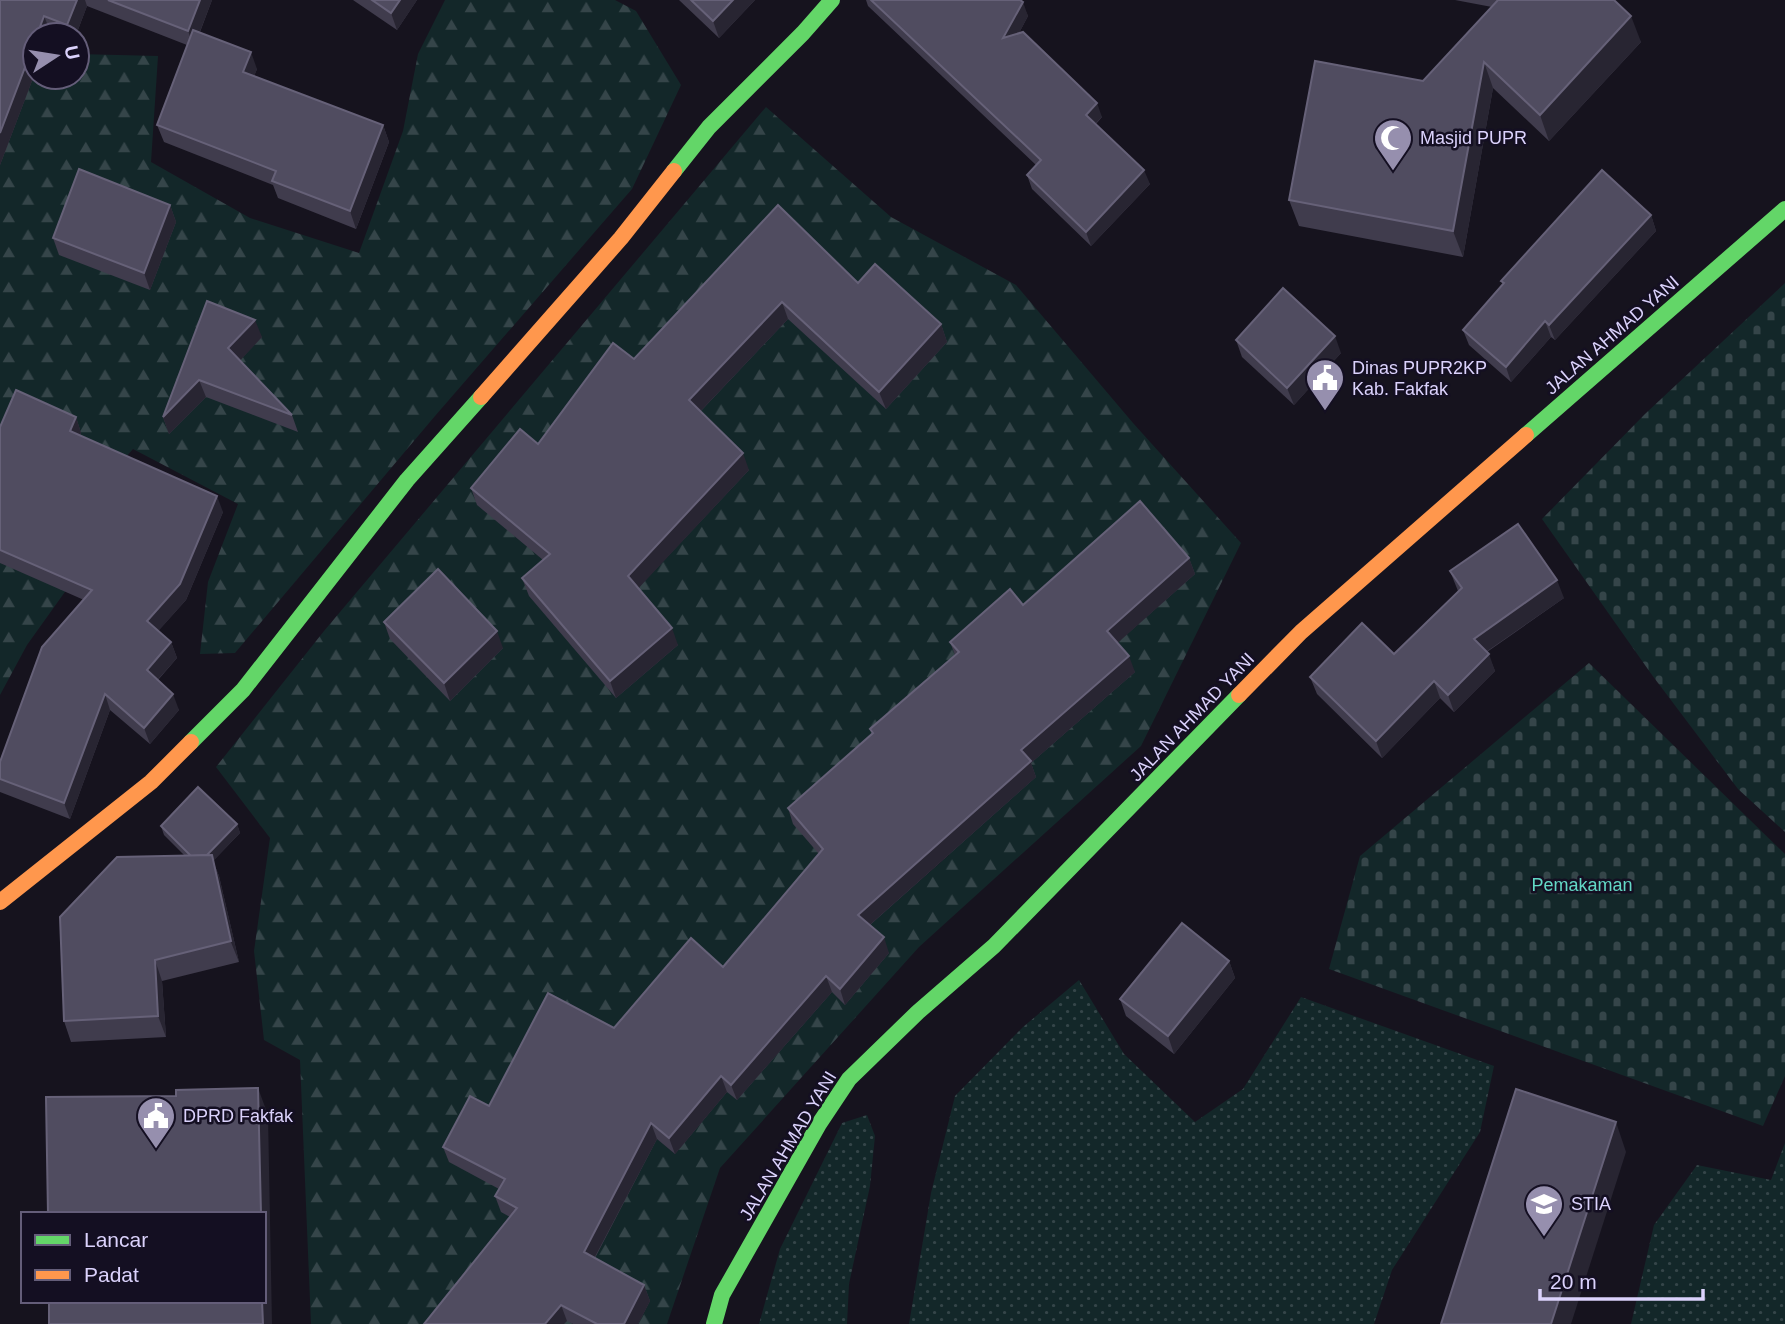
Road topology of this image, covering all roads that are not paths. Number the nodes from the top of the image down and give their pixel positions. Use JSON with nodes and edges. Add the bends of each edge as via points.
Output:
{"nodes":[{"id":1,"x":832,"y":0,"type":"edge"},
{"id":2,"x":1785,"y":209,"type":"edge"},
{"id":3,"x":0,"y":902,"type":"edge"},
{"id":4,"x":714,"y":1324,"type":"edge"}],
"edges":[{"from":1,"to":3,"type":"main road","via":[[709,127],[621,238],[407,480],[243,690],[151,782]]},
{"from":2,"to":4,"type":"main road","name":"JALAN AHMAD YANI","via":[[1301,632],[993,946],[849,1079],[722,1295]]}]}
